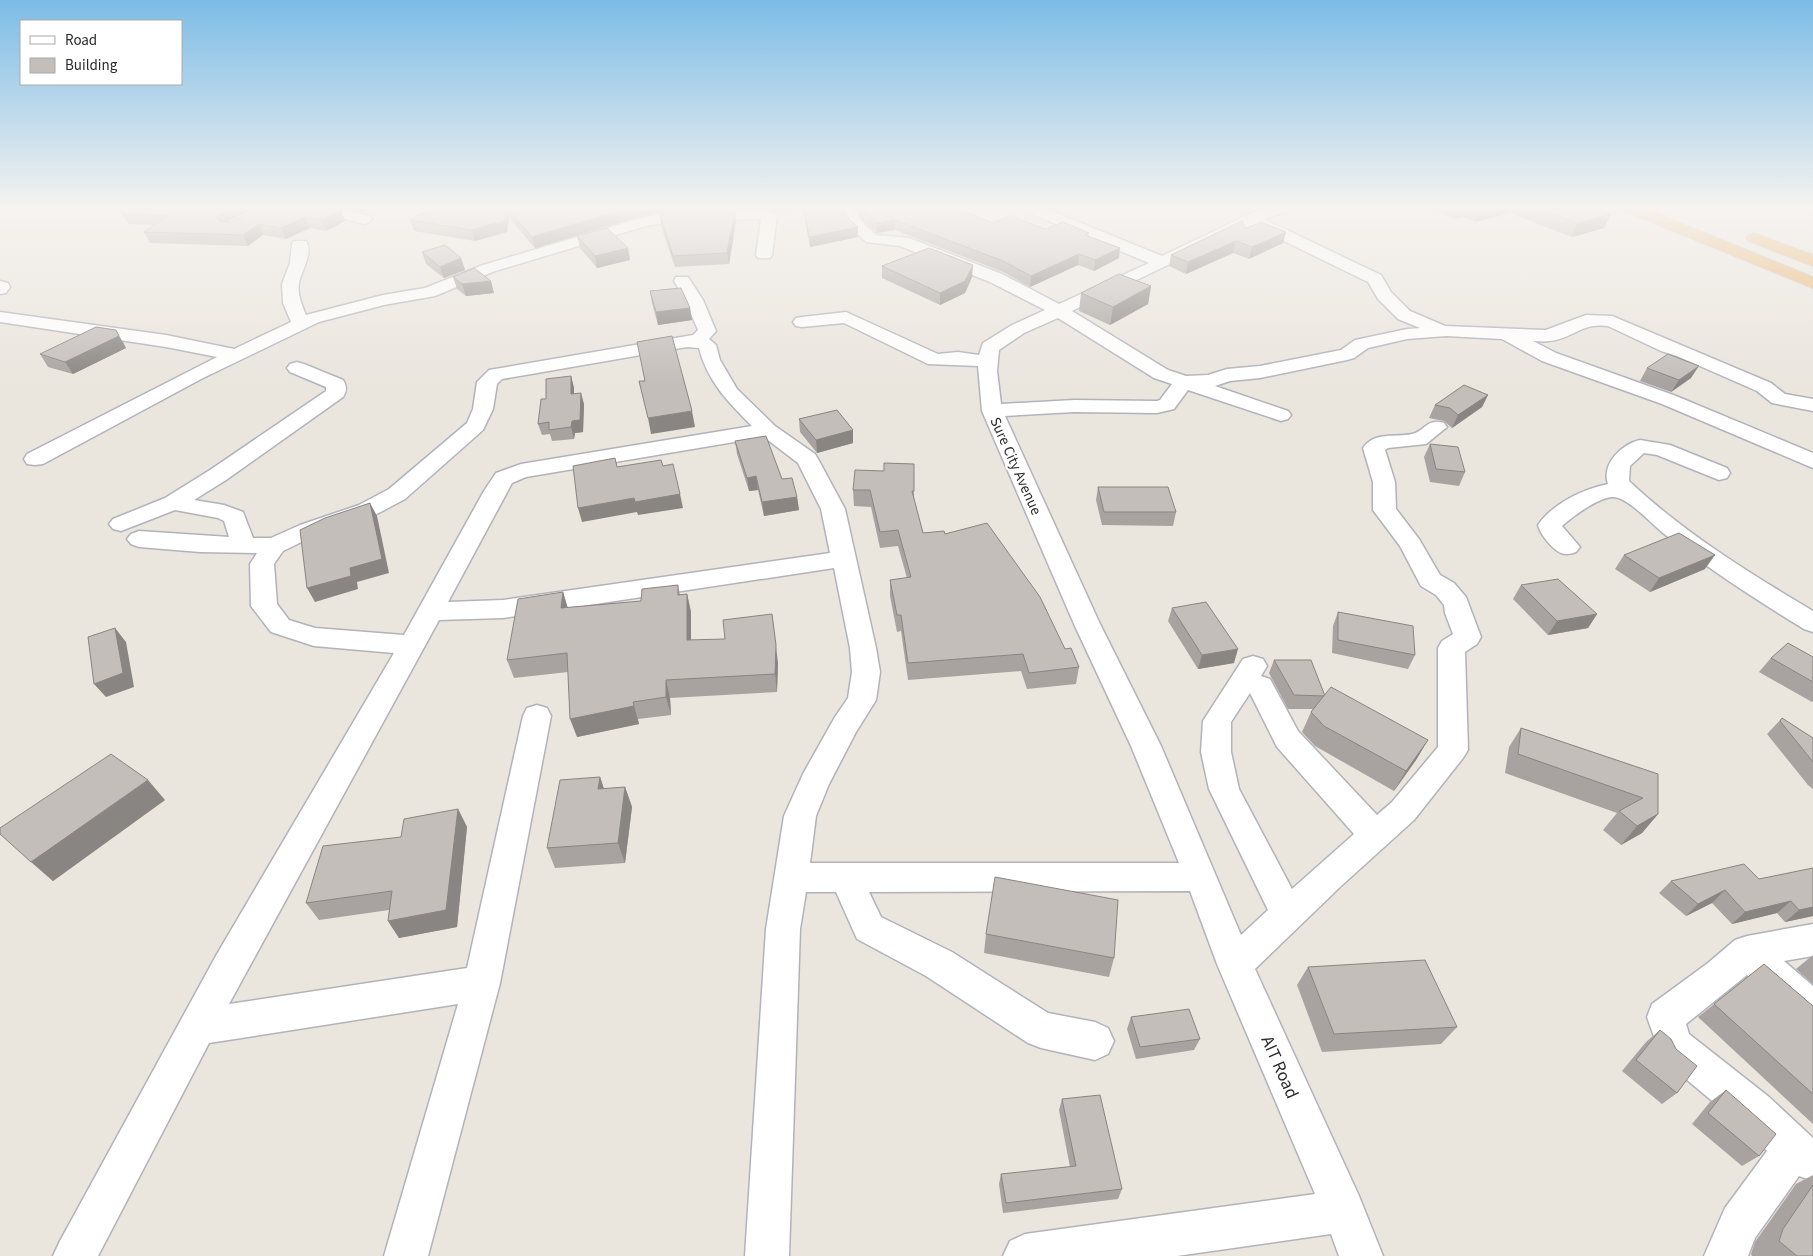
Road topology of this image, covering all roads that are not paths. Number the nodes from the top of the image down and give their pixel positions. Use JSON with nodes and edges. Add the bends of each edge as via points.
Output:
{"nodes":[{"id":1,"x":297,"y":267,"type":"edge"},
{"id":2,"x":494,"y":267,"type":"edge"},
{"id":3,"x":968,"y":267,"type":"edge"},
{"id":4,"x":1153,"y":267,"type":"edge"},
{"id":5,"x":1350,"y":267,"type":"edge"},
{"id":6,"x":1775,"y":267,"type":"edge"},
{"id":7,"x":682,"y":281,"type":"dead end"},
{"id":8,"x":1813,"y":282,"type":"edge"},
{"id":9,"x":1058,"y":310,"type":"junction"},
{"id":10,"x":0,"y":317,"type":"edge"},
{"id":11,"x":802,"y":322,"type":"dead end"},
{"id":12,"x":301,"y":324,"type":"junction"},
{"id":13,"x":1446,"y":331,"type":"junction"},
{"id":14,"x":1506,"y":334,"type":"junction"},
{"id":15,"x":698,"y":341,"type":"junction"},
{"id":16,"x":237,"y":355,"type":"junction"},
{"id":17,"x":986,"y":361,"type":"junction"},
{"id":18,"x":296,"y":368,"type":"dead end"},
{"id":19,"x":1184,"y":382,"type":"junction"},
{"id":20,"x":1813,"y":405,"type":"edge"},
{"id":21,"x":992,"y":411,"type":"junction"},
{"id":22,"x":1281,"y":415,"type":"dead end"},
{"id":23,"x":1437,"y":427,"type":"dead end"},
{"id":24,"x":768,"y":430,"type":"junction"},
{"id":25,"x":35,"y":459,"type":"dead end"},
{"id":26,"x":1813,"y":460,"type":"edge"},
{"id":27,"x":1720,"y":473,"type":"dead end"},
{"id":28,"x":1628,"y":493,"type":"junction"},
{"id":29,"x":173,"y":503,"type":"junction"},
{"id":30,"x":121,"y":524,"type":"dead end"},
{"id":31,"x":139,"y":539,"type":"dead end"},
{"id":32,"x":243,"y":545,"type":"junction"},
{"id":33,"x":275,"y":546,"type":"junction"},
{"id":34,"x":1568,"y":546,"type":"dead end"},
{"id":35,"x":844,"y":559,"type":"junction"},
{"id":36,"x":430,"y":611,"type":"junction"},
{"id":37,"x":1813,"y":623,"type":"edge"},
{"id":38,"x":412,"y":645,"type":"junction"},
{"id":39,"x":536,"y":716,"type":"dead end"},
{"id":40,"x":1375,"y":835,"type":"junction"},
{"id":41,"x":1201,"y":877,"type":"junction"},
{"id":42,"x":792,"y":878,"type":"junction"},
{"id":43,"x":846,"y":878,"type":"junction"},
{"id":44,"x":1288,"y":915,"type":"junction"},
{"id":45,"x":1813,"y":940,"type":"edge"},
{"id":46,"x":1747,"y":952,"type":"junction"},
{"id":47,"x":1235,"y":964,"type":"junction"},
{"id":48,"x":482,"y":983,"type":"junction"},
{"id":49,"x":1813,"y":1009,"type":"edge"},
{"id":50,"x":197,"y":1027,"type":"junction"},
{"id":51,"x":1095,"y":1041,"type":"dead end"},
{"id":52,"x":1804,"y":1155,"type":"edge"},
{"id":53,"x":1344,"y":1211,"type":"junction"},
{"id":54,"x":75,"y":1256,"type":"edge"},
{"id":55,"x":406,"y":1256,"type":"edge"},
{"id":56,"x":767,"y":1256,"type":"edge"},
{"id":57,"x":1025,"y":1256,"type":"edge"},
{"id":58,"x":1361,"y":1256,"type":"edge"},
{"id":59,"x":1726,"y":1256,"type":"edge"}],
"edges":[{"from":1,"to":12,"type":"street","via":[[290,284],[292,303]]},
{"from":2,"to":12,"type":"street","via":[[429,292],[383,300]]},
{"from":3,"to":9,"type":"street"},
{"from":4,"to":9,"type":"street"},
{"from":5,"to":13,"type":"street","via":[[1375,279],[1384,295],[1404,315]]},
{"from":6,"to":8,"type":"highway"},
{"from":7,"to":15,"type":"street","via":[[707,330]]},
{"from":9,"to":17,"type":"street","via":[[990,347]]},
{"from":9,"to":19,"type":"street","via":[[1161,374]]},
{"from":10,"to":16,"type":"street","via":[[166,341]]},
{"from":11,"to":17,"type":"street","via":[[846,317],[935,360]]},
{"from":12,"to":16,"type":"street"},
{"from":13,"to":14,"type":"street"},
{"from":13,"to":19,"type":"street","via":[[1407,334],[1362,344],[1347,354],[1260,372],[1227,375],[1211,381]]},
{"from":14,"to":20,"type":"street","via":[[1549,336],[1586,320],[1612,321],[1764,387],[1779,399]]},
{"from":14,"to":26,"type":"street","via":[[1549,357],[1669,400]]},
{"from":15,"to":24,"type":"street","via":[[707,345],[711,360],[729,392]]},
{"from":15,"to":33,"type":"street","via":[[496,374],[487,382],[483,409],[476,426],[397,494],[368,510],[308,530]]},
{"from":16,"to":25,"type":"street"},
{"from":17,"to":21,"type":"street","name":"Sure City Avenue"},
{"from":18,"to":29,"type":"street","via":[[336,384],[336,393]]},
{"from":19,"to":21,"type":"street","via":[[1168,405],[1157,407],[1074,406]]},
{"from":19,"to":22,"type":"street"},
{"from":21,"to":41,"type":"street","name":"Sure City Avenue","via":[[1087,624],[1146,746]]},
{"from":23,"to":40,"type":"street","via":[[1419,440],[1383,442],[1374,448],[1384,482],[1385,510],[1411,544],[1430,580],[1445,589],[1457,603],[1468,637],[1451,648],[1453,750],[1403,811]]},
{"from":24,"to":35,"type":"street","via":[[807,459],[834,509]]},
{"from":24,"to":36,"type":"street","via":[[521,471],[504,478]]},
{"from":27,"to":28,"type":"street","via":[[1662,450],[1640,446],[1620,464],[1618,482]]},
{"from":28,"to":34,"type":"street","via":[[1612,490],[1592,496],[1556,519],[1550,525],[1551,530]]},
{"from":28,"to":37,"type":"street","via":[[1758,590]]},
{"from":29,"to":30,"type":"street"},
{"from":29,"to":32,"type":"street","via":[[224,512],[235,518]]},
{"from":31,"to":32,"type":"street"},
{"from":32,"to":33,"type":"street"},
{"from":33,"to":38,"type":"street","via":[[262,564],[262,582],[264,606],[280,626],[314,637]]},
{"from":35,"to":36,"type":"street","via":[[503,609]]},
{"from":35,"to":42,"type":"street","via":[[863,648],[866,672],[862,700],[814,783],[800,816]]},
{"from":36,"to":38,"type":"street"},
{"from":38,"to":50,"type":"street"},
{"from":39,"to":48,"type":"street"},
{"from":40,"to":44,"type":"street"},
{"from":40,"to":44,"type":"street","via":[[1287,739],[1256,676],[1218,721],[1216,752],[1224,789]]},
{"from":41,"to":43,"type":"street"},
{"from":41,"to":47,"type":"street","name":"AIT Road"},
{"from":42,"to":43,"type":"street"},
{"from":42,"to":56,"type":"street","via":[[783,929]]},
{"from":43,"to":51,"type":"street","via":[[869,928],[939,964],[1041,1030]]},
{"from":44,"to":47,"type":"street"},
{"from":45,"to":46,"type":"street"},
{"from":46,"to":49,"type":"street"},
{"from":46,"to":52,"type":"street","via":[[1665,1017],[1676,1046]]},
{"from":47,"to":53,"type":"street","name":"AIT Road"},
{"from":48,"to":50,"type":"street"},
{"from":48,"to":55,"type":"street"},
{"from":50,"to":54,"type":"street"},
{"from":52,"to":59,"type":"street","via":[[1740,1223]]},
{"from":53,"to":57,"type":"street"},
{"from":53,"to":58,"type":"street","name":"AIT Road"}]}
